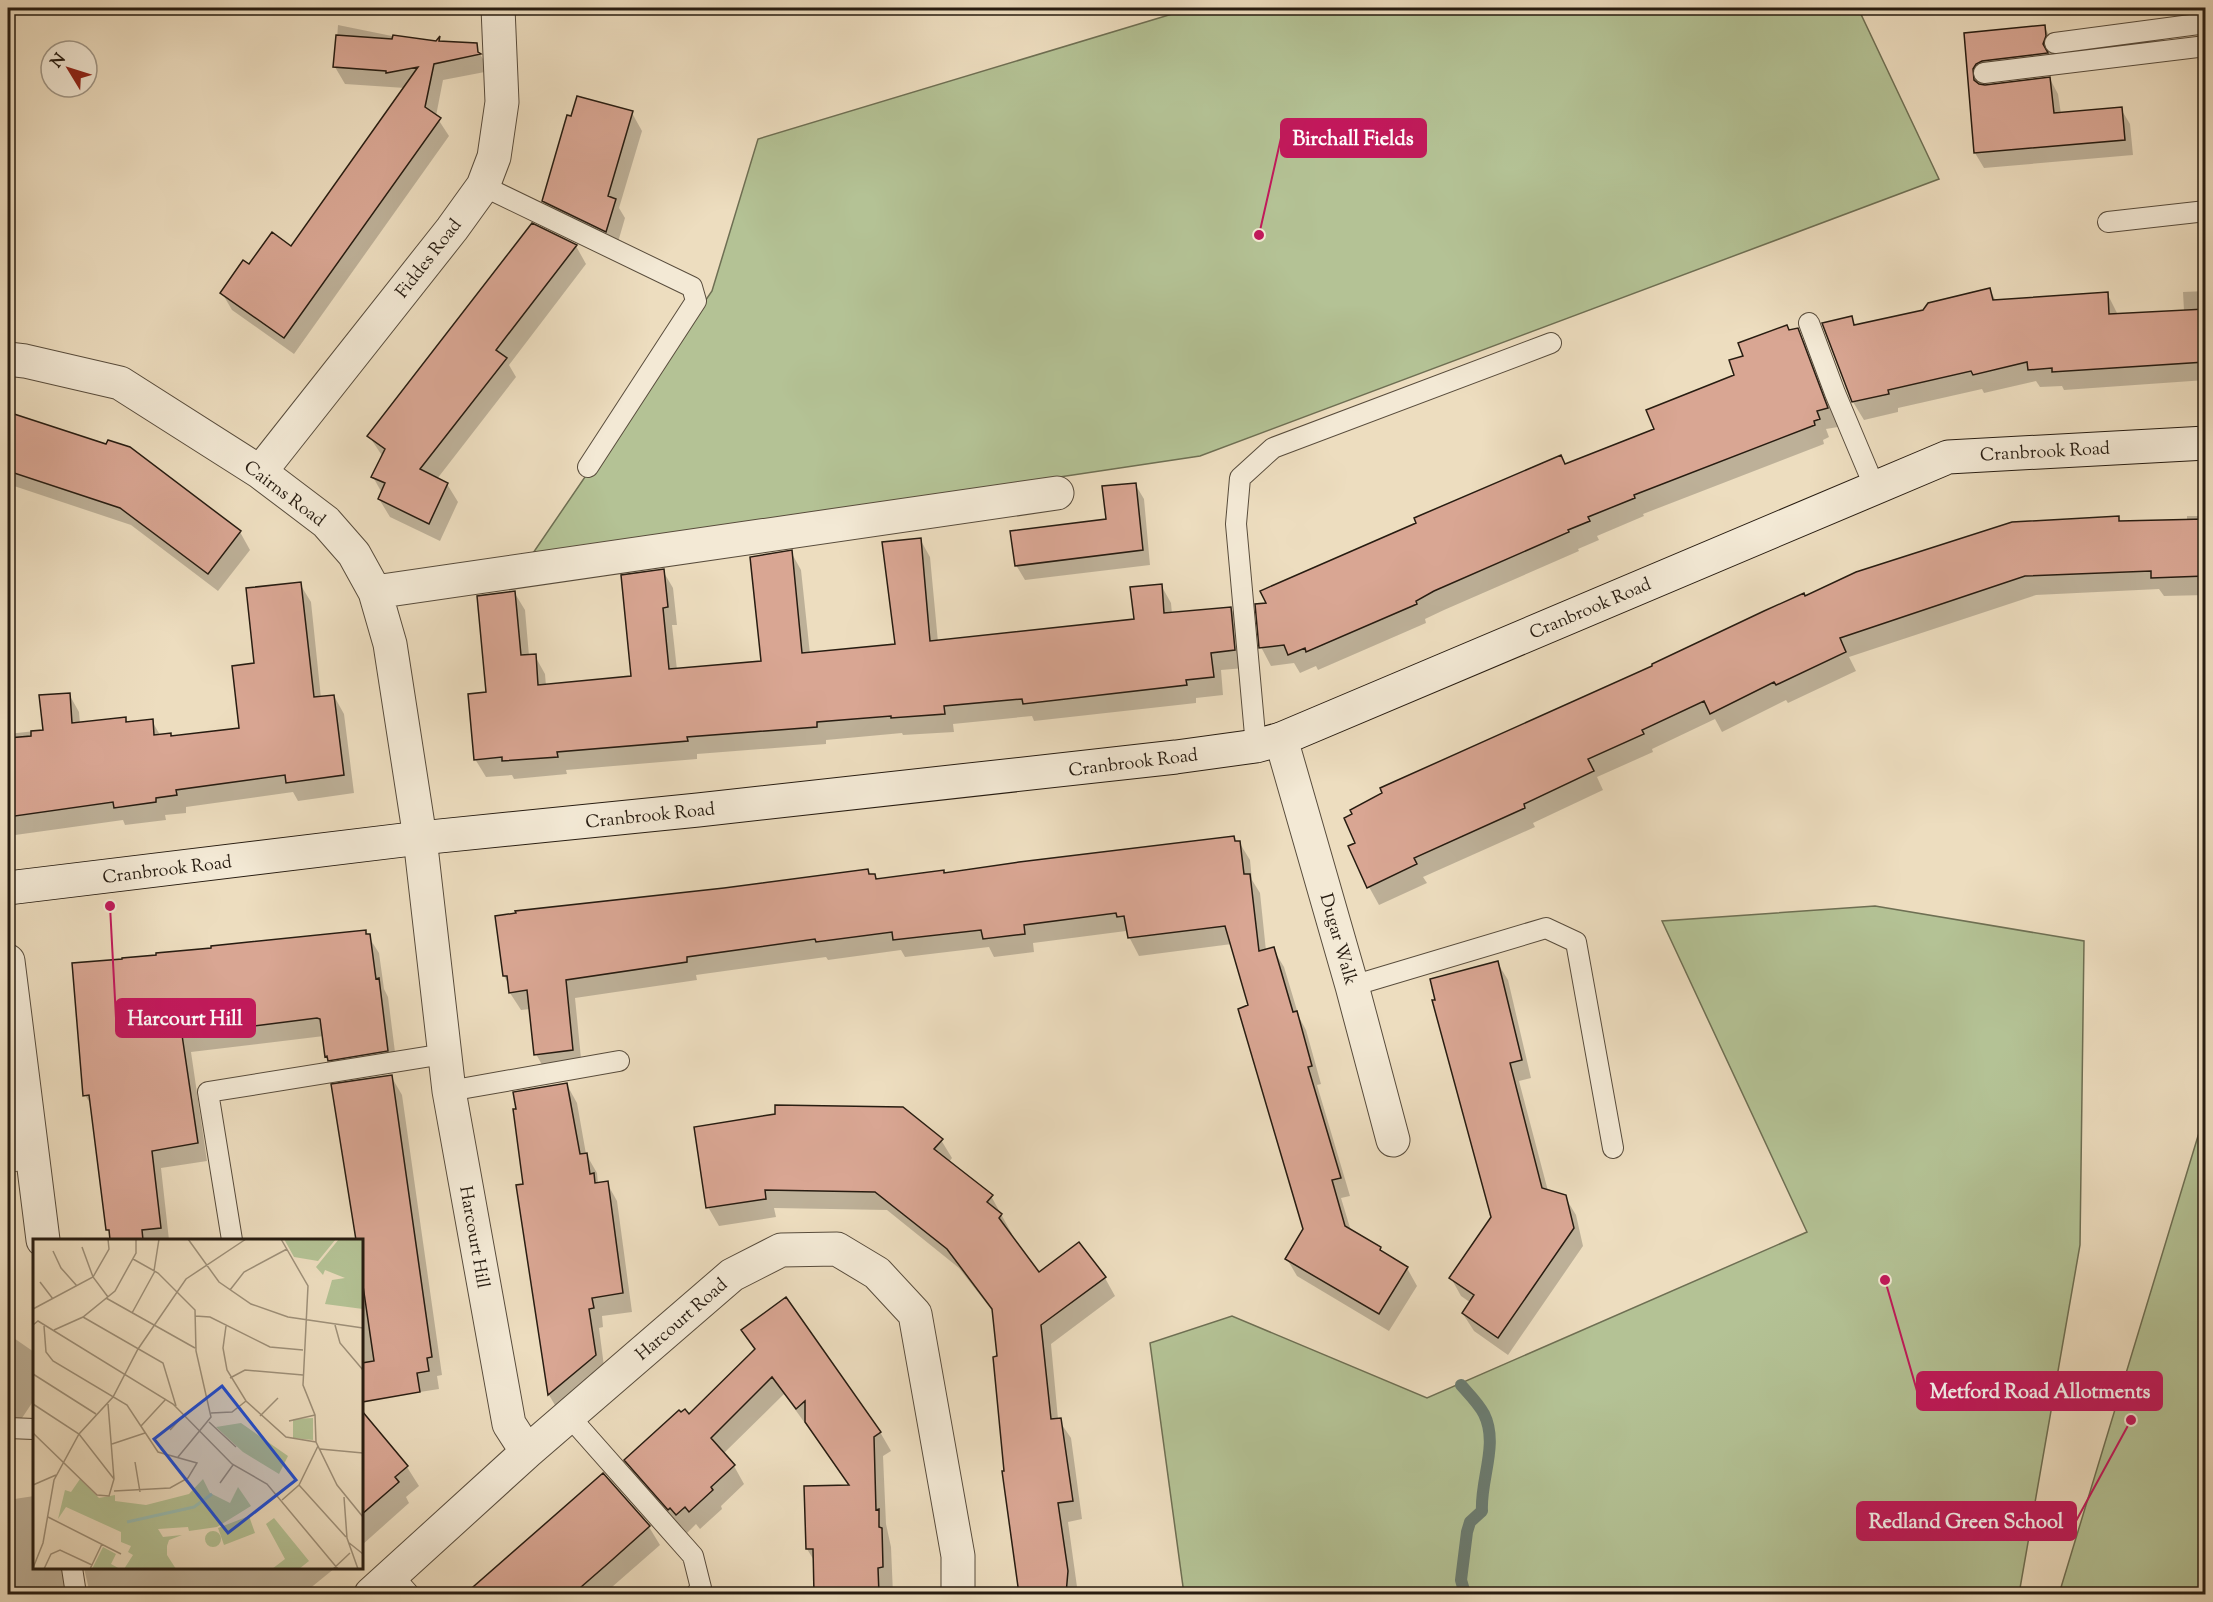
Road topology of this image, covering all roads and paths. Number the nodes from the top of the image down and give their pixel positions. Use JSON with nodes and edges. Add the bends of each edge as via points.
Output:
{"nodes":[{"id":1,"x":498,"y":8,"type":"edge"},
{"id":2,"x":2205,"y":23,"type":"edge"},
{"id":3,"x":2055,"y":43,"type":"dead end"},
{"id":4,"x":2205,"y":46,"type":"edge"},
{"id":5,"x":1984,"y":73,"type":"dead end"},
{"id":6,"x":483,"y":186,"type":"junction"},
{"id":7,"x":2205,"y":211,"type":"edge"},
{"id":8,"x":2108,"y":222,"type":"dead end"},
{"id":9,"x":1809,"y":322,"type":"dead end"},
{"id":10,"x":1551,"y":343,"type":"dead end"},
{"id":11,"x":8,"y":359,"type":"edge"},
{"id":12,"x":2205,"y":443,"type":"edge"},
{"id":13,"x":588,"y":467,"type":"dead end"},
{"id":14,"x":260,"y":471,"type":"junction"},
{"id":15,"x":1875,"y":488,"type":"junction"},
{"id":16,"x":1056,"y":493,"type":"dead end"},
{"id":17,"x":375,"y":592,"type":"junction"},
{"id":18,"x":1269,"y":742,"type":"junction"},
{"id":19,"x":420,"y":838,"type":"junction"},
{"id":20,"x":8,"y":888,"type":"edge"},
{"id":21,"x":8,"y":961,"type":"edge"},
{"id":22,"x":1352,"y":986,"type":"junction"},
{"id":23,"x":444,"y":1054,"type":"junction"},
{"id":24,"x":619,"y":1061,"type":"dead end"},
{"id":25,"x":449,"y":1090,"type":"junction"},
{"id":26,"x":1393,"y":1140,"type":"dead end"},
{"id":27,"x":1613,"y":1148,"type":"dead end"},
{"id":28,"x":21,"y":1160,"type":"edge"},
{"id":29,"x":43,"y":1239,"type":"edge"},
{"id":30,"x":232,"y":1239,"type":"edge"},
{"id":31,"x":569,"y":1416,"type":"junction"},
{"id":32,"x":8,"y":1428,"type":"edge"},
{"id":33,"x":33,"y":1430,"type":"edge"},
{"id":34,"x":527,"y":1452,"type":"junction"},
{"id":35,"x":72,"y":1569,"type":"edge"},
{"id":36,"x":391,"y":1588,"type":"edge"},
{"id":37,"x":76,"y":1594,"type":"edge"},
{"id":38,"x":696,"y":1594,"type":"edge"},
{"id":39,"x":958,"y":1594,"type":"edge"}],
"edges":[{"from":1,"to":6,"type":"street","name":"Fiddes Road","via":[[502,102],[494,157]]},
{"from":2,"to":3,"type":"lane"},
{"from":4,"to":5,"type":"lane"},
{"from":6,"to":13,"type":"lane","via":[[692,287],[696,301]]},
{"from":6,"to":14,"type":"street","name":"Fiddes Road"},
{"from":7,"to":8,"type":"lane"},
{"from":9,"to":15,"type":"lane"},
{"from":10,"to":18,"type":"lane","via":[[1273,448],[1240,478],[1236,524]]},
{"from":11,"to":14,"type":"street","name":"Cairns Road","via":[[120,383]]},
{"from":12,"to":15,"type":"street","name":"Cranbrook Road","via":[[1948,457]]},
{"from":14,"to":17,"type":"street","name":"Cairns Road","via":[[326,522],[354,554]]},
{"from":15,"to":18,"type":"street","name":"Cranbrook Road"},
{"from":16,"to":17,"type":"street"},
{"from":17,"to":19,"type":"street","name":"Cairns Road","via":[[390,644]]},
{"from":18,"to":19,"type":"street","name":"Cranbrook Road","via":[[1176,757]]},
{"from":18,"to":22,"type":"street","name":"Dugar Walk"},
{"from":19,"to":20,"type":"street","name":"Cranbrook Road"},
{"from":19,"to":23,"type":"street","name":"Harcourt Hill"},
{"from":21,"to":28,"type":"street"},
{"from":22,"to":26,"type":"street","name":"Dugar Walk"},
{"from":22,"to":27,"type":"lane","via":[[1546,928],[1576,942]]},
{"from":23,"to":25,"type":"street","name":"Harcourt Hill"},
{"from":23,"to":30,"type":"lane","via":[[208,1092]]},
{"from":24,"to":25,"type":"lane"},
{"from":25,"to":34,"type":"street","name":"Harcourt Hill","via":[[509,1424]]},
{"from":28,"to":29,"type":"street"},
{"from":31,"to":34,"type":"street","name":"Harcourt Road"},
{"from":31,"to":38,"type":"lane","via":[[693,1556],[701,1588]]},
{"from":31,"to":39,"type":"street","name":"Harcourt Road","via":[[732,1275],[781,1250],[837,1249],[877,1273],[915,1314],[958,1556]]},
{"from":32,"to":33,"type":"lane"},
{"from":34,"to":36,"type":"street","name":"Harcourt Road"},
{"from":35,"to":37,"type":"lane"}]}
